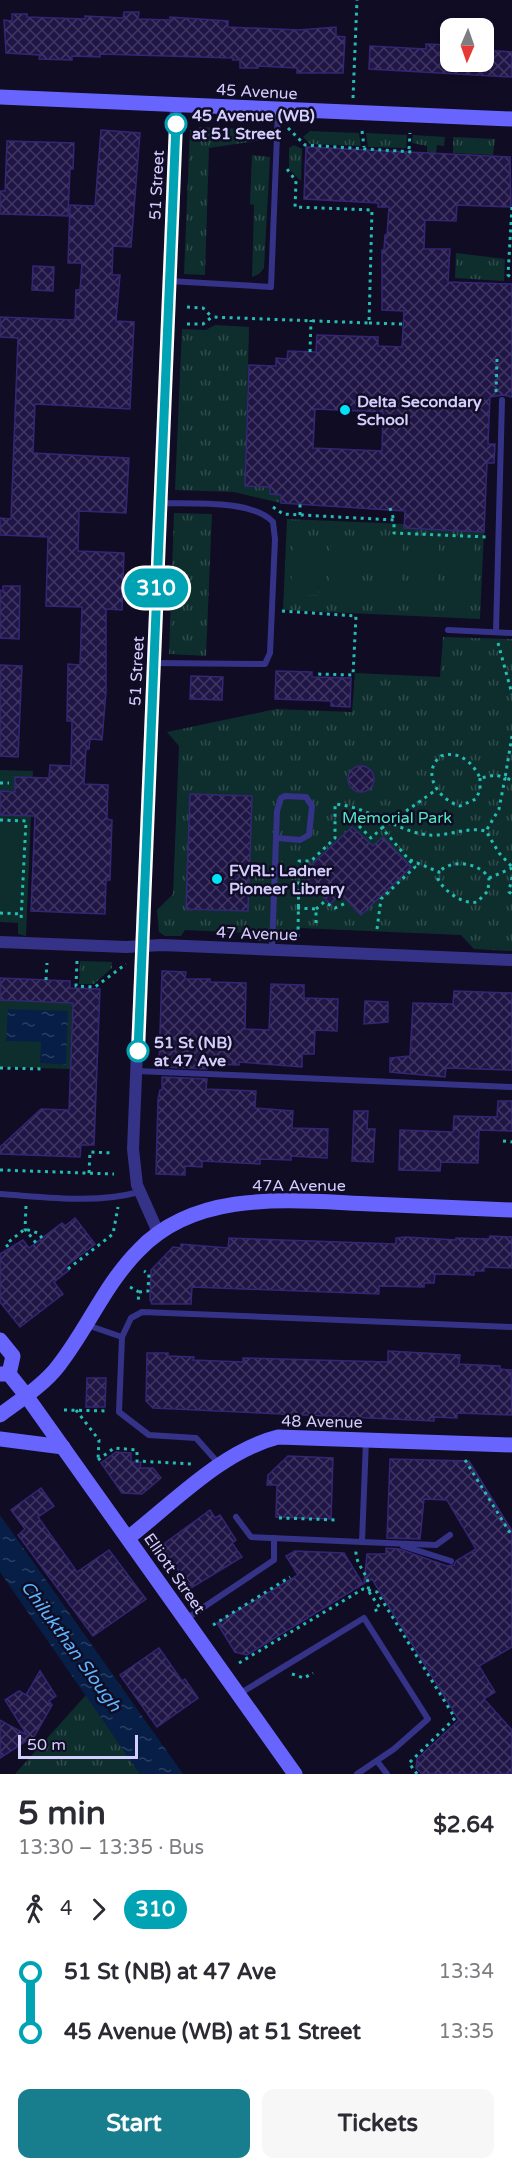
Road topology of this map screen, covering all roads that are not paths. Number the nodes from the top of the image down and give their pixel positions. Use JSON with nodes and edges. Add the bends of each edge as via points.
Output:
{"nodes":[{"id":1,"x":0,"y":97,"type":"edge"},
{"id":2,"x":176,"y":105,"type":"junction"},
{"id":3,"x":278,"y":110,"type":"junction"},
{"id":4,"x":512,"y":119,"type":"edge"},
{"id":5,"x":168,"y":281,"type":"junction"},
{"id":6,"x":502,"y":400,"type":"road end"},
{"id":7,"x":159,"y":503,"type":"junction"},
{"id":8,"x":448,"y":630,"type":"dead end"},
{"id":9,"x":496,"y":632,"type":"junction"},
{"id":10,"x":512,"y":633,"type":"edge"},
{"id":11,"x":153,"y":663,"type":"junction"},
{"id":12,"x":277,"y":838,"type":"junction"},
{"id":13,"x":0,"y":942,"type":"edge"},
{"id":14,"x":142,"y":946,"type":"junction"},
{"id":15,"x":272,"y":950,"type":"junction"},
{"id":16,"x":512,"y":960,"type":"edge"},
{"id":17,"x":137,"y":1071,"type":"junction"},
{"id":18,"x":512,"y":1087,"type":"edge"},
{"id":19,"x":140,"y":1192,"type":"junction"},
{"id":20,"x":0,"y":1194,"type":"edge"},
{"id":21,"x":512,"y":1210,"type":"edge"},
{"id":22,"x":158,"y":1232,"type":"junction"},
{"id":23,"x":87,"y":1325,"type":"junction"},
{"id":24,"x":512,"y":1327,"type":"edge"},
{"id":25,"x":122,"y":1337,"type":"junction"},
{"id":26,"x":0,"y":1340,"type":"edge"},
{"id":27,"x":5,"y":1374,"type":"edge"},
{"id":28,"x":25,"y":1394,"type":"junction"},
{"id":29,"x":0,"y":1415,"type":"edge"},
{"id":30,"x":0,"y":1439,"type":"edge"},
{"id":31,"x":366,"y":1439,"type":"junction"},
{"id":32,"x":512,"y":1445,"type":"edge"},
{"id":33,"x":63,"y":1447,"type":"junction"},
{"id":34,"x":220,"y":1465,"type":"junction"},
{"id":35,"x":236,"y":1517,"type":"dead end"},
{"id":36,"x":450,"y":1535,"type":"dead end"},
{"id":37,"x":128,"y":1538,"type":"junction"},
{"id":38,"x":274,"y":1538,"type":"junction"},
{"id":39,"x":362,"y":1542,"type":"junction"},
{"id":40,"x":394,"y":1543,"type":"junction"},
{"id":41,"x":451,"y":1561,"type":"dead end"},
{"id":42,"x":186,"y":1619,"type":"junction"},
{"id":43,"x":238,"y":1694,"type":"junction"},
{"id":44,"x":377,"y":1761,"type":"junction"},
{"id":45,"x":295,"y":1774,"type":"edge"},
{"id":46,"x":357,"y":1774,"type":"edge"},
{"id":47,"x":387,"y":1774,"type":"edge"}],
"edges":[{"from":1,"to":2,"type":"street","name":"45 Avenue"},
{"from":2,"to":3,"type":"street","name":"45 Avenue"},
{"from":2,"to":5,"type":"street","name":"51 Street"},
{"from":3,"to":4,"type":"street","name":"45 Avenue"},
{"from":3,"to":5,"type":"lane","via":[[271,286]]},
{"from":5,"to":7,"type":"street","name":"51 Street"},
{"from":6,"to":9,"type":"lane"},
{"from":7,"to":11,"type":"street","name":"51 Street"},
{"from":7,"to":11,"type":"lane","via":[[254,510],[273,522],[275,539],[270,653],[265,664]]},
{"from":8,"to":9,"type":"lane"},
{"from":9,"to":10,"type":"lane"},
{"from":11,"to":14,"type":"street","name":"51 Street"},
{"from":12,"to":12,"type":"lane","via":[[281,798],[306,797],[312,806],[309,835],[300,840]]},
{"from":12,"to":15,"type":"lane"},
{"from":13,"to":14,"type":"street","name":"47 Avenue"},
{"from":14,"to":15,"type":"street","name":"47 Avenue"},
{"from":14,"to":17,"type":"street","name":"51 Street"},
{"from":15,"to":16,"type":"street","name":"47 Avenue"},
{"from":17,"to":18,"type":"lane"},
{"from":17,"to":19,"type":"street","name":"51 Street","via":[[133,1164]]},
{"from":19,"to":20,"type":"lane","via":[[120,1197]]},
{"from":19,"to":22,"type":"street","name":"51 Street"},
{"from":21,"to":22,"type":"street","name":"47A Avenue","via":[[267,1201],[203,1212]]},
{"from":22,"to":23,"type":"street","name":"47A Avenue","via":[[124,1266]]},
{"from":23,"to":25,"type":"lane"},
{"from":23,"to":28,"type":"street","name":"47A Avenue","via":[[58,1367]]},
{"from":24,"to":25,"type":"lane","via":[[142,1312],[131,1318]]},
{"from":25,"to":34,"type":"lane","via":[[119,1412],[149,1435],[196,1438]]},
{"from":26,"to":27,"type":"street","via":[[13,1356]]},
{"from":27,"to":28,"type":"street","name":"Elliott Street"},
{"from":28,"to":29,"type":"street","name":"47A Avenue"},
{"from":28,"to":33,"type":"street","name":"Elliott Street"},
{"from":30,"to":33,"type":"street"},
{"from":31,"to":32,"type":"street","name":"48 Avenue"},
{"from":31,"to":34,"type":"street","name":"48 Avenue","via":[[278,1437],[242,1450]]},
{"from":31,"to":39,"type":"lane"},
{"from":33,"to":37,"type":"street","name":"Elliott Street"},
{"from":34,"to":37,"type":"street","name":"48 Avenue"},
{"from":35,"to":38,"type":"lane","via":[[251,1537]]},
{"from":36,"to":40,"type":"lane","via":[[436,1545]]},
{"from":37,"to":42,"type":"street","name":"Elliott Street"},
{"from":38,"to":39,"type":"lane"},
{"from":38,"to":42,"type":"lane","via":[[274,1560]]},
{"from":39,"to":40,"type":"lane"},
{"from":40,"to":41,"type":"lane"},
{"from":42,"to":43,"type":"street","name":"Elliott Street"},
{"from":43,"to":44,"type":"lane","via":[[364,1618],[428,1719]]},
{"from":43,"to":45,"type":"street","name":"Elliott Street"},
{"from":44,"to":46,"type":"lane"},
{"from":44,"to":47,"type":"lane"}]}
